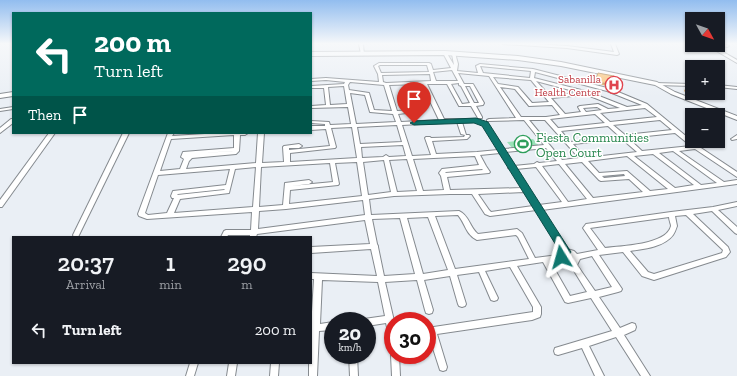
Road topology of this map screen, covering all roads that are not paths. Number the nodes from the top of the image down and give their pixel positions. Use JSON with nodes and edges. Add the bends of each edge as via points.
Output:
{"nodes":[{"id":1,"x":451,"y":62,"type":"edge"},
{"id":2,"x":455,"y":62,"type":"edge"},
{"id":3,"x":545,"y":62,"type":"edge"},
{"id":4,"x":456,"y":70,"type":"junction"},
{"id":5,"x":533,"y":70,"type":"junction"},
{"id":6,"x":432,"y":72,"type":"junction"},
{"id":7,"x":380,"y":74,"type":"junction"},
{"id":8,"x":481,"y":74,"type":"junction"},
{"id":9,"x":490,"y":76,"type":"junction"},
{"id":10,"x":532,"y":79,"type":"junction"},
{"id":11,"x":312,"y":80,"type":"edge"},
{"id":12,"x":448,"y":82,"type":"junction"},
{"id":13,"x":347,"y":83,"type":"junction"},
{"id":14,"x":384,"y":83,"type":"junction"},
{"id":15,"x":424,"y":83,"type":"junction"},
{"id":16,"x":434,"y":83,"type":"junction"},
{"id":17,"x":460,"y":84,"type":"junction"},
{"id":18,"x":657,"y":84,"type":"junction"},
{"id":19,"x":497,"y":85,"type":"junction"},
{"id":20,"x":685,"y":85,"type":"edge"},
{"id":21,"x":312,"y":87,"type":"edge"},
{"id":22,"x":326,"y":87,"type":"junction"},
{"id":23,"x":725,"y":87,"type":"edge"},
{"id":24,"x":737,"y":88,"type":"edge"},
{"id":25,"x":348,"y":91,"type":"junction"},
{"id":26,"x":429,"y":93,"type":"junction"},
{"id":27,"x":587,"y":93,"type":"junction"},
{"id":28,"x":12,"y":94,"type":"edge"},
{"id":29,"x":0,"y":96,"type":"edge"},
{"id":30,"x":547,"y":97,"type":"junction"},
{"id":31,"x":553,"y":103,"type":"junction"},
{"id":32,"x":473,"y":105,"type":"junction"},
{"id":33,"x":328,"y":106,"type":"junction"},
{"id":34,"x":350,"y":106,"type":"junction"},
{"id":35,"x":647,"y":106,"type":"junction"},
{"id":36,"x":312,"y":107,"type":"edge"},
{"id":37,"x":12,"y":108,"type":"edge"},
{"id":38,"x":628,"y":109,"type":"junction"},
{"id":39,"x":0,"y":110,"type":"edge"},
{"id":40,"x":607,"y":111,"type":"junction"},
{"id":41,"x":596,"y":112,"type":"junction"},
{"id":42,"x":396,"y":113,"type":"junction"},
{"id":43,"x":584,"y":114,"type":"junction"},
{"id":44,"x":564,"y":116,"type":"junction"},
{"id":45,"x":519,"y":118,"type":"junction"},
{"id":46,"x":546,"y":118,"type":"junction"},
{"id":47,"x":661,"y":118,"type":"junction"},
{"id":48,"x":737,"y":118,"type":"edge"},
{"id":49,"x":478,"y":119,"type":"junction"},
{"id":50,"x":526,"y":119,"type":"junction"},
{"id":51,"x":12,"y":121,"type":"edge"},
{"id":52,"x":442,"y":121,"type":"junction"},
{"id":53,"x":459,"y":121,"type":"junction"},
{"id":54,"x":312,"y":122,"type":"edge"},
{"id":55,"x":487,"y":122,"type":"junction"},
{"id":56,"x":399,"y":124,"type":"junction"},
{"id":57,"x":609,"y":124,"type":"junction"},
{"id":58,"x":355,"y":126,"type":"junction"},
{"id":59,"x":312,"y":128,"type":"edge"},
{"id":60,"x":329,"y":128,"type":"junction"},
{"id":61,"x":558,"y":130,"type":"junction"},
{"id":62,"x":0,"y":131,"type":"edge"},
{"id":63,"x":676,"y":131,"type":"junction"},
{"id":64,"x":51,"y":134,"type":"edge"},
{"id":65,"x":126,"y":134,"type":"edge"},
{"id":66,"x":215,"y":134,"type":"edge"},
{"id":67,"x":237,"y":134,"type":"edge"},
{"id":68,"x":261,"y":134,"type":"edge"},
{"id":69,"x":170,"y":136,"type":"edge"},
{"id":70,"x":623,"y":137,"type":"junction"},
{"id":71,"x":685,"y":138,"type":"edge"},
{"id":72,"x":406,"y":143,"type":"junction"},
{"id":73,"x":571,"y":143,"type":"junction"},
{"id":74,"x":358,"y":146,"type":"junction"},
{"id":75,"x":547,"y":146,"type":"junction"},
{"id":76,"x":689,"y":148,"type":"edge"},
{"id":77,"x":697,"y":148,"type":"edge"},
{"id":78,"x":675,"y":150,"type":"junction"},
{"id":79,"x":501,"y":151,"type":"junction"},
{"id":80,"x":654,"y":152,"type":"junction"},
{"id":81,"x":641,"y":153,"type":"junction"},
{"id":82,"x":477,"y":154,"type":"junction"},
{"id":83,"x":629,"y":155,"type":"junction"},
{"id":84,"x":434,"y":156,"type":"junction"},
{"id":85,"x":411,"y":157,"type":"junction"},
{"id":86,"x":386,"y":158,"type":"junction"},
{"id":87,"x":360,"y":159,"type":"junction"},
{"id":88,"x":586,"y":160,"type":"junction"},
{"id":89,"x":332,"y":161,"type":"junction"},
{"id":90,"x":560,"y":162,"type":"junction"},
{"id":91,"x":287,"y":164,"type":"junction"},
{"id":92,"x":537,"y":164,"type":"junction"},
{"id":93,"x":260,"y":165,"type":"junction"},
{"id":94,"x":233,"y":167,"type":"junction"},
{"id":95,"x":511,"y":168,"type":"junction"},
{"id":96,"x":183,"y":170,"type":"junction"},
{"id":97,"x":157,"y":173,"type":"junction"},
{"id":98,"x":598,"y":175,"type":"junction"},
{"id":99,"x":737,"y":175,"type":"edge"},
{"id":100,"x":631,"y":177,"type":"junction"},
{"id":101,"x":737,"y":182,"type":"edge"},
{"id":102,"x":723,"y":184,"type":"junction"},
{"id":103,"x":699,"y":186,"type":"junction"},
{"id":104,"x":526,"y":190,"type":"junction"},
{"id":105,"x":674,"y":190,"type":"junction"},
{"id":106,"x":474,"y":192,"type":"junction"},
{"id":107,"x":421,"y":193,"type":"junction"},
{"id":108,"x":394,"y":194,"type":"junction"},
{"id":109,"x":448,"y":194,"type":"junction"},
{"id":110,"x":649,"y":194,"type":"junction"},
{"id":111,"x":366,"y":197,"type":"junction"},
{"id":112,"x":591,"y":200,"type":"junction"},
{"id":113,"x":566,"y":204,"type":"junction"},
{"id":114,"x":737,"y":204,"type":"edge"},
{"id":115,"x":0,"y":205,"type":"edge"},
{"id":116,"x":286,"y":207,"type":"junction"},
{"id":117,"x":538,"y":208,"type":"junction"},
{"id":118,"x":256,"y":209,"type":"junction"},
{"id":119,"x":713,"y":209,"type":"junction"},
{"id":120,"x":687,"y":212,"type":"junction"},
{"id":121,"x":170,"y":214,"type":"junction"},
{"id":122,"x":671,"y":214,"type":"junction"},
{"id":123,"x":431,"y":215,"type":"junction"},
{"id":124,"x":402,"y":216,"type":"junction"},
{"id":125,"x":368,"y":217,"type":"junction"},
{"id":126,"x":737,"y":231,"type":"edge"},
{"id":127,"x":254,"y":235,"type":"edge"},
{"id":128,"x":76,"y":236,"type":"dead end"},
{"id":129,"x":224,"y":236,"type":"edge"},
{"id":130,"x":375,"y":246,"type":"junction"},
{"id":131,"x":625,"y":249,"type":"junction"},
{"id":132,"x":312,"y":250,"type":"edge"},
{"id":133,"x":603,"y":251,"type":"junction"},
{"id":134,"x":563,"y":254,"type":"junction"},
{"id":135,"x":594,"y":254,"type":"junction"},
{"id":136,"x":546,"y":259,"type":"junction"},
{"id":137,"x":533,"y":260,"type":"junction"},
{"id":138,"x":575,"y":260,"type":"junction"},
{"id":139,"x":512,"y":264,"type":"junction"},
{"id":140,"x":481,"y":269,"type":"junction"},
{"id":141,"x":453,"y":272,"type":"junction"},
{"id":142,"x":314,"y":276,"type":"edge"},
{"id":143,"x":420,"y":277,"type":"junction"},
{"id":144,"x":382,"y":279,"type":"junction"},
{"id":145,"x":593,"y":294,"type":"junction"},
{"id":146,"x":494,"y":298,"type":"dead end"},
{"id":147,"x":462,"y":304,"type":"dead end"},
{"id":148,"x":429,"y":310,"type":"dead end"},
{"id":149,"x":387,"y":312,"type":"edge"},
{"id":150,"x":324,"y":327,"type":"edge"},
{"id":151,"x":632,"y":327,"type":"dead end"},
{"id":152,"x":315,"y":328,"type":"junction"},
{"id":153,"x":436,"y":331,"type":"edge"},
{"id":154,"x":618,"y":333,"type":"junction"},
{"id":155,"x":584,"y":344,"type":"junction"},
{"id":156,"x":436,"y":348,"type":"edge"},
{"id":157,"x":558,"y":351,"type":"dead end"},
{"id":158,"x":194,"y":364,"type":"edge"},
{"id":159,"x":233,"y":364,"type":"edge"},
{"id":160,"x":275,"y":364,"type":"edge"},
{"id":161,"x":353,"y":364,"type":"edge"},
{"id":162,"x":395,"y":364,"type":"edge"},
{"id":163,"x":443,"y":367,"type":"dead end"},
{"id":164,"x":190,"y":376,"type":"edge"},
{"id":165,"x":231,"y":376,"type":"edge"},
{"id":166,"x":274,"y":376,"type":"edge"},
{"id":167,"x":313,"y":376,"type":"edge"},
{"id":168,"x":354,"y":376,"type":"edge"},
{"id":169,"x":396,"y":376,"type":"edge"},
{"id":170,"x":600,"y":376,"type":"edge"},
{"id":171,"x":646,"y":376,"type":"edge"}],
"edges":[{"from":1,"to":4,"type":"street"},
{"from":2,"to":4,"type":"street"},
{"from":3,"to":18,"type":"street"},
{"from":4,"to":6,"type":"street"},
{"from":4,"to":8,"type":"street"},
{"from":4,"to":17,"type":"street"},
{"from":5,"to":8,"type":"street","via":[[480,65],[478,66]]},
{"from":5,"to":10,"type":"street"},
{"from":5,"to":35,"type":"street","via":[[609,90]]},
{"from":6,"to":7,"type":"street"},
{"from":6,"to":7,"type":"street","via":[[430,64],[379,64],[376,66]]},
{"from":6,"to":16,"type":"street"},
{"from":7,"to":14,"type":"street"},
{"from":8,"to":9,"type":"street"},
{"from":9,"to":10,"type":"street"},
{"from":9,"to":19,"type":"street"},
{"from":10,"to":27,"type":"street"},
{"from":10,"to":30,"type":"street"},
{"from":11,"to":13,"type":"street","via":[[326,79]]},
{"from":12,"to":16,"type":"street"},
{"from":12,"to":17,"type":"street"},
{"from":12,"to":32,"type":"street","via":[[460,104]]},
{"from":13,"to":14,"type":"street"},
{"from":13,"to":22,"type":"street"},
{"from":13,"to":25,"type":"street"},
{"from":14,"to":15,"type":"street"},
{"from":14,"to":42,"type":"street"},
{"from":15,"to":16,"type":"street"},
{"from":15,"to":26,"type":"street"},
{"from":17,"to":32,"type":"street"},
{"from":17,"to":32,"type":"street","via":[[471,85],[482,103]]},
{"from":18,"to":20,"type":"street"},
{"from":18,"to":48,"type":"street","via":[[673,93]]},
{"from":19,"to":31,"type":"street","via":[[516,88],[531,105]]},
{"from":19,"to":45,"type":"street"},
{"from":21,"to":22,"type":"street"},
{"from":22,"to":33,"type":"street"},
{"from":23,"to":24,"type":"street"},
{"from":25,"to":34,"type":"street"},
{"from":25,"to":42,"type":"street","via":[[367,94],[372,111]]},
{"from":26,"to":42,"type":"street","via":[[410,95],[415,111]]},
{"from":26,"to":52,"type":"street"},
{"from":27,"to":30,"type":"street"},
{"from":27,"to":38,"type":"street"},
{"from":28,"to":29,"type":"street"},
{"from":30,"to":31,"type":"street"},
{"from":31,"to":44,"type":"street"},
{"from":32,"to":49,"type":"street"},
{"from":33,"to":34,"type":"street"},
{"from":33,"to":36,"type":"street"},
{"from":34,"to":58,"type":"street"},
{"from":35,"to":38,"type":"street"},
{"from":35,"to":47,"type":"street"},
{"from":37,"to":39,"type":"street"},
{"from":38,"to":40,"type":"street"},
{"from":40,"to":41,"type":"street"},
{"from":40,"to":43,"type":"street","via":[[598,105],[580,107]]},
{"from":41,"to":43,"type":"street"},
{"from":41,"to":57,"type":"street"},
{"from":42,"to":56,"type":"street"},
{"from":43,"to":44,"type":"street"},
{"from":44,"to":46,"type":"street"},
{"from":45,"to":50,"type":"street"},
{"from":45,"to":55,"type":"street"},
{"from":46,"to":50,"type":"street"},
{"from":46,"to":61,"type":"street"},
{"from":47,"to":57,"type":"street"},
{"from":47,"to":63,"type":"street"},
{"from":49,"to":53,"type":"street"},
{"from":49,"to":55,"type":"street","via":[[485,117]]},
{"from":50,"to":75,"type":"street"},
{"from":51,"to":62,"type":"street"},
{"from":52,"to":53,"type":"street"},
{"from":52,"to":56,"type":"street"},
{"from":53,"to":84,"type":"street","via":[[464,134],[428,138]]},
{"from":54,"to":60,"type":"street","via":[[326,122]]},
{"from":55,"to":79,"type":"street"},
{"from":56,"to":58,"type":"street"},
{"from":56,"to":72,"type":"street"},
{"from":57,"to":61,"type":"street"},
{"from":57,"to":70,"type":"street"},
{"from":58,"to":60,"type":"street"},
{"from":58,"to":74,"type":"street"},
{"from":59,"to":60,"type":"street"},
{"from":60,"to":91,"type":"street","via":[[333,147],[287,152]]},
{"from":61,"to":73,"type":"street"},
{"from":63,"to":70,"type":"street"},
{"from":63,"to":71,"type":"street"},
{"from":64,"to":115,"type":"street"},
{"from":65,"to":128,"type":"street"},
{"from":66,"to":67,"type":"street"},
{"from":66,"to":69,"type":"street"},
{"from":67,"to":96,"type":"street","via":[[234,153],[190,156]]},
{"from":68,"to":93,"type":"street"},
{"from":69,"to":97,"type":"street"},
{"from":70,"to":73,"type":"street"},
{"from":70,"to":81,"type":"street"},
{"from":72,"to":74,"type":"street"},
{"from":72,"to":85,"type":"street"},
{"from":73,"to":88,"type":"street"},
{"from":74,"to":87,"type":"street"},
{"from":75,"to":79,"type":"street"},
{"from":75,"to":90,"type":"street"},
{"from":76,"to":78,"type":"street"},
{"from":77,"to":99,"type":"street"},
{"from":78,"to":80,"type":"street"},
{"from":78,"to":102,"type":"street"},
{"from":79,"to":82,"type":"street"},
{"from":79,"to":95,"type":"street"},
{"from":80,"to":81,"type":"street"},
{"from":80,"to":103,"type":"street"},
{"from":81,"to":83,"type":"street"},
{"from":82,"to":84,"type":"street"},
{"from":82,"to":109,"type":"street","via":[[487,172],[444,175]]},
{"from":83,"to":88,"type":"street"},
{"from":83,"to":105,"type":"street"},
{"from":84,"to":85,"type":"street"},
{"from":85,"to":86,"type":"street"},
{"from":85,"to":107,"type":"street"},
{"from":86,"to":87,"type":"street"},
{"from":86,"to":108,"type":"street"},
{"from":87,"to":89,"type":"street"},
{"from":87,"to":111,"type":"street"},
{"from":88,"to":90,"type":"street"},
{"from":88,"to":98,"type":"street"},
{"from":89,"to":91,"type":"street"},
{"from":89,"to":116,"type":"street","via":[[336,185],[287,188]]},
{"from":90,"to":92,"type":"street"},
{"from":90,"to":112,"type":"street"},
{"from":91,"to":93,"type":"street"},
{"from":92,"to":95,"type":"street"},
{"from":92,"to":113,"type":"street"},
{"from":93,"to":94,"type":"street"},
{"from":93,"to":118,"type":"street"},
{"from":94,"to":96,"type":"street"},
{"from":94,"to":121,"type":"street","via":[[227,192],[178,197]]},
{"from":95,"to":104,"type":"street"},
{"from":96,"to":97,"type":"street"},
{"from":97,"to":121,"type":"street","via":[[141,214],[147,217]]},
{"from":98,"to":100,"type":"street","via":[[625,172]]},
{"from":98,"to":100,"type":"street","via":[[604,180]]},
{"from":100,"to":110,"type":"street"},
{"from":101,"to":102,"type":"street"},
{"from":102,"to":103,"type":"street"},
{"from":103,"to":105,"type":"street"},
{"from":104,"to":106,"type":"street"},
{"from":104,"to":117,"type":"street"},
{"from":105,"to":110,"type":"street"},
{"from":106,"to":109,"type":"street"},
{"from":106,"to":117,"type":"street","via":[[490,214]]},
{"from":107,"to":108,"type":"street"},
{"from":107,"to":109,"type":"street"},
{"from":108,"to":111,"type":"street"},
{"from":110,"to":112,"type":"street"},
{"from":111,"to":116,"type":"street"},
{"from":111,"to":125,"type":"street"},
{"from":112,"to":113,"type":"street"},
{"from":113,"to":117,"type":"street"},
{"from":114,"to":119,"type":"street"},
{"from":116,"to":118,"type":"street"},
{"from":117,"to":134,"type":"street"},
{"from":118,"to":121,"type":"street"},
{"from":118,"to":127,"type":"street"},
{"from":119,"to":120,"type":"street"},
{"from":119,"to":126,"type":"street"},
{"from":120,"to":122,"type":"street"},
{"from":120,"to":131,"type":"street","via":[[726,249],[724,255],[654,277],[645,274]]},
{"from":122,"to":131,"type":"street","via":[[674,226],[665,237],[650,245]]},
{"from":122,"to":133,"type":"street","via":[[588,226],[586,228]]},
{"from":123,"to":124,"type":"street"},
{"from":123,"to":137,"type":"street","via":[[459,213],[477,237],[517,232]]},
{"from":123,"to":141,"type":"street"},
{"from":124,"to":125,"type":"street"},
{"from":124,"to":143,"type":"street"},
{"from":125,"to":127,"type":"street"},
{"from":125,"to":130,"type":"street"},
{"from":127,"to":129,"type":"street","via":[[226,233]]},
{"from":130,"to":132,"type":"street"},
{"from":130,"to":144,"type":"street"},
{"from":131,"to":133,"type":"street"},
{"from":133,"to":135,"type":"street"},
{"from":134,"to":136,"type":"street"},
{"from":134,"to":138,"type":"street","via":[[572,253]]},
{"from":134,"to":138,"type":"street","via":[[565,262]]},
{"from":135,"to":138,"type":"street"},
{"from":135,"to":145,"type":"street","via":[[621,288]]},
{"from":136,"to":137,"type":"street"},
{"from":136,"to":145,"type":"street","via":[[568,300]]},
{"from":137,"to":139,"type":"street"},
{"from":138,"to":145,"type":"street"},
{"from":139,"to":140,"type":"street"},
{"from":139,"to":153,"type":"street","via":[[537,307],[537,314]]},
{"from":140,"to":141,"type":"street"},
{"from":140,"to":146,"type":"street"},
{"from":141,"to":143,"type":"street"},
{"from":141,"to":147,"type":"street"},
{"from":142,"to":144,"type":"street"},
{"from":142,"to":152,"type":"street"},
{"from":143,"to":144,"type":"street"},
{"from":143,"to":148,"type":"street"},
{"from":144,"to":149,"type":"street"},
{"from":145,"to":154,"type":"street"},
{"from":150,"to":152,"type":"street"},
{"from":151,"to":154,"type":"street"},
{"from":152,"to":167,"type":"street"},
{"from":154,"to":155,"type":"street"},
{"from":154,"to":171,"type":"street"},
{"from":155,"to":157,"type":"street"},
{"from":155,"to":170,"type":"street"},
{"from":156,"to":163,"type":"street"},
{"from":158,"to":164,"type":"street"},
{"from":159,"to":165,"type":"street"},
{"from":160,"to":166,"type":"street"},
{"from":161,"to":168,"type":"street"},
{"from":162,"to":169,"type":"street"}]}
